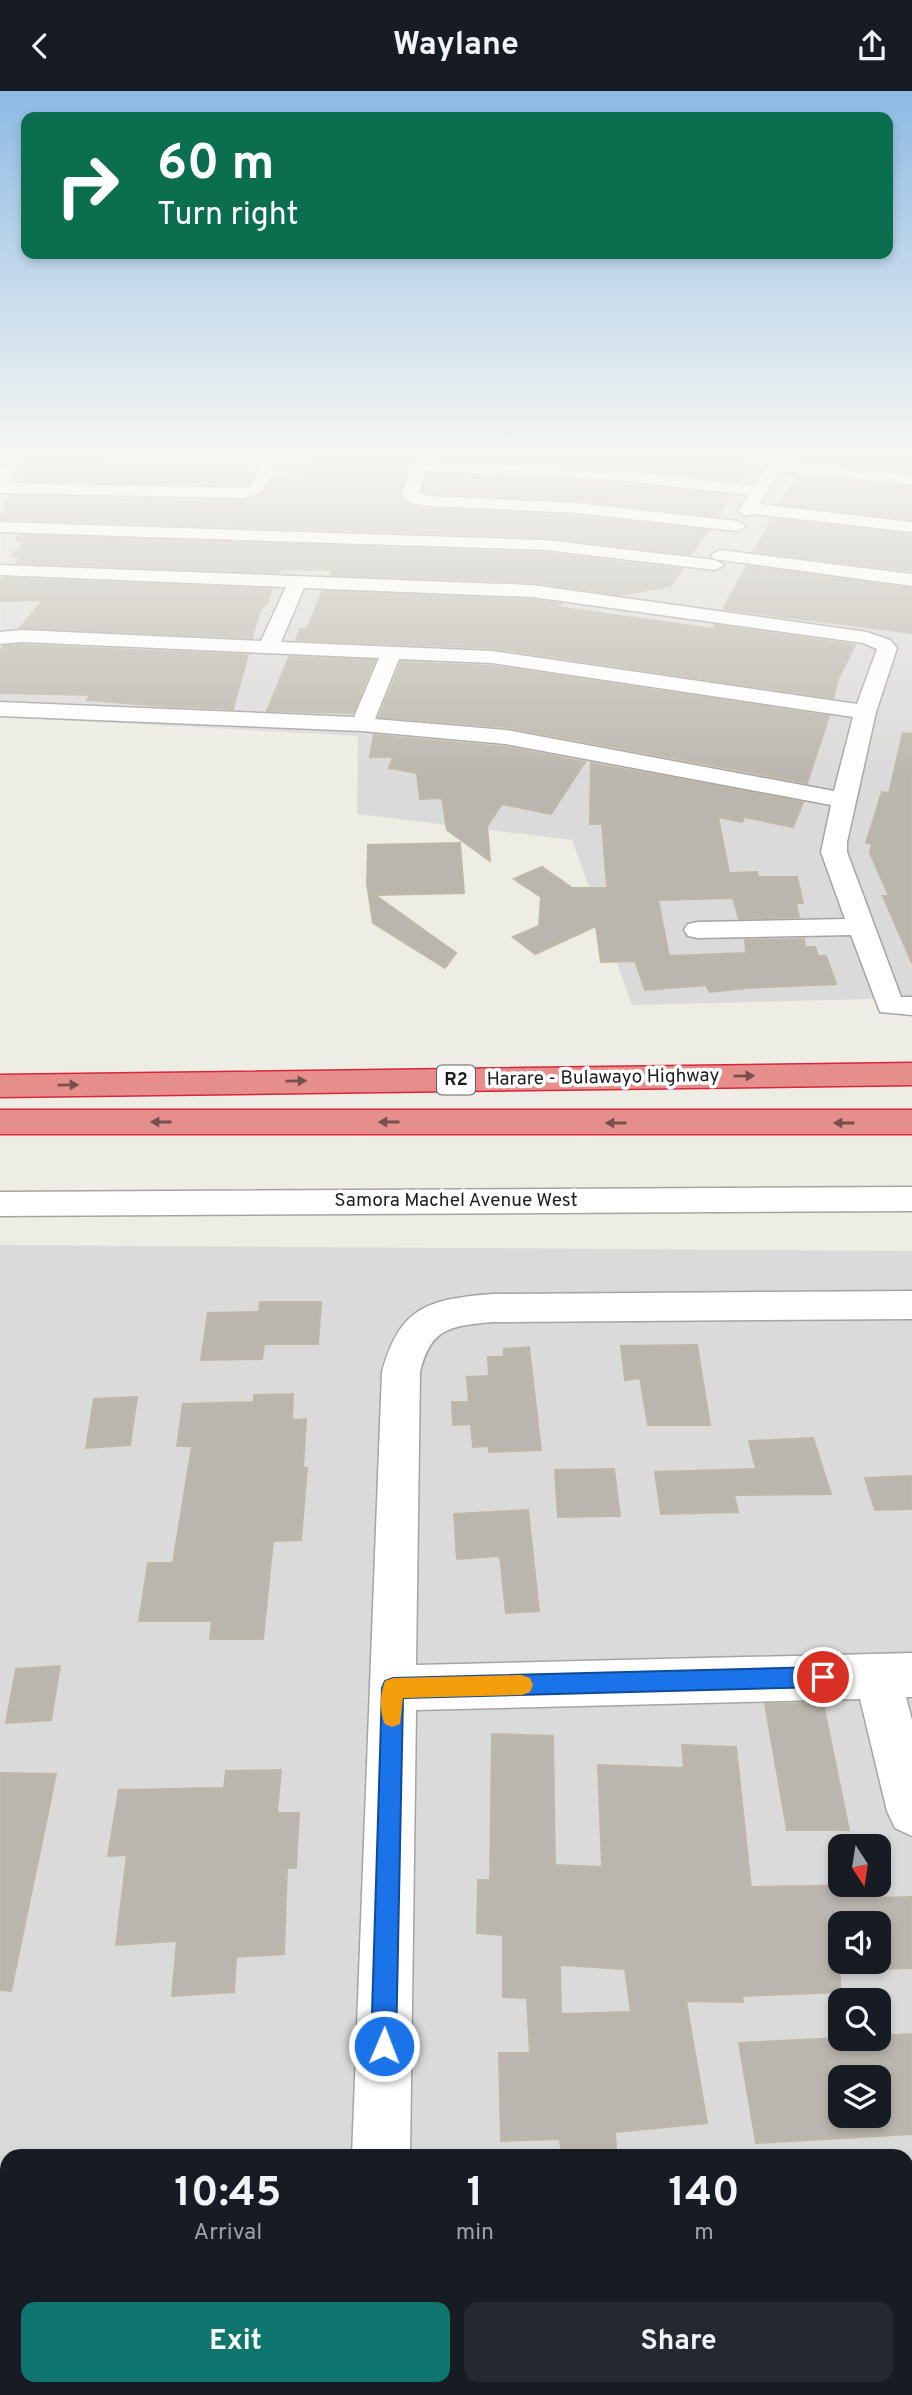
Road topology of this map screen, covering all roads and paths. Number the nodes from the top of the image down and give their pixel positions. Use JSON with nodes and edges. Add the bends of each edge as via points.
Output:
{"nodes":[{"id":1,"x":716,"y":563,"type":"edge"},
{"id":2,"x":743,"y":563,"type":"edge"},
{"id":3,"x":0,"y":570,"type":"edge"},
{"id":4,"x":912,"y":579,"type":"edge"},
{"id":5,"x":298,"y":580,"type":"junction"},
{"id":6,"x":687,"y":611,"type":"junction"},
{"id":7,"x":0,"y":638,"type":"edge"},
{"id":8,"x":269,"y":646,"type":"junction"},
{"id":9,"x":392,"y":651,"type":"junction"},
{"id":10,"x":0,"y":709,"type":"edge"},
{"id":11,"x":866,"y":712,"type":"junction"},
{"id":12,"x":362,"y":724,"type":"junction"},
{"id":13,"x":845,"y":800,"type":"junction"},
{"id":14,"x":861,"y":926,"type":"junction"},
{"id":15,"x":698,"y":930,"type":"dead end"},
{"id":16,"x":912,"y":1006,"type":"edge"},
{"id":17,"x":912,"y":1074,"type":"edge"},
{"id":18,"x":0,"y":1086,"type":"edge"},
{"id":19,"x":0,"y":1122,"type":"edge"},
{"id":20,"x":912,"y":1122,"type":"edge"},
{"id":21,"x":912,"y":1199,"type":"edge"},
{"id":22,"x":0,"y":1204,"type":"edge"},
{"id":23,"x":912,"y":1305,"type":"edge"},
{"id":24,"x":895,"y":1675,"type":"edge"},
{"id":25,"x":393,"y":1688,"type":"junction"},
{"id":26,"x":912,"y":1811,"type":"edge"},
{"id":27,"x":381,"y":2149,"type":"edge"}],
"edges":[{"from":1,"to":6,"type":"street"},
{"from":2,"to":4,"type":"street"},
{"from":3,"to":5,"type":"street"},
{"from":5,"to":6,"type":"street","via":[[532,591]]},
{"from":5,"to":8,"type":"street"},
{"from":6,"to":11,"type":"street","via":[[883,644],[887,648]]},
{"from":7,"to":8,"type":"street"},
{"from":8,"to":9,"type":"street"},
{"from":9,"to":11,"type":"street","via":[[547,663]]},
{"from":9,"to":12,"type":"street"},
{"from":10,"to":12,"type":"street"},
{"from":11,"to":13,"type":"street"},
{"from":12,"to":13,"type":"street","via":[[506,737]]},
{"from":13,"to":14,"type":"street","via":[[834,852]]},
{"from":14,"to":15,"type":"street"},
{"from":14,"to":16,"type":"street","via":[[891,1006]]},
{"from":18,"to":17,"type":"highway","name":"Harare - Bulawayo Highway","number":"R2","one_way":true},
{"from":20,"to":19,"type":"highway","number":"R2","one_way":true},
{"from":21,"to":22,"type":"street","name":"Samora Machel Avenue West"},
{"from":23,"to":25,"type":"street","via":[[493,1308],[436,1316],[418,1327],[401,1372]]},
{"from":24,"to":25,"type":"street"},
{"from":24,"to":26,"type":"street"},
{"from":25,"to":27,"type":"street"}]}
